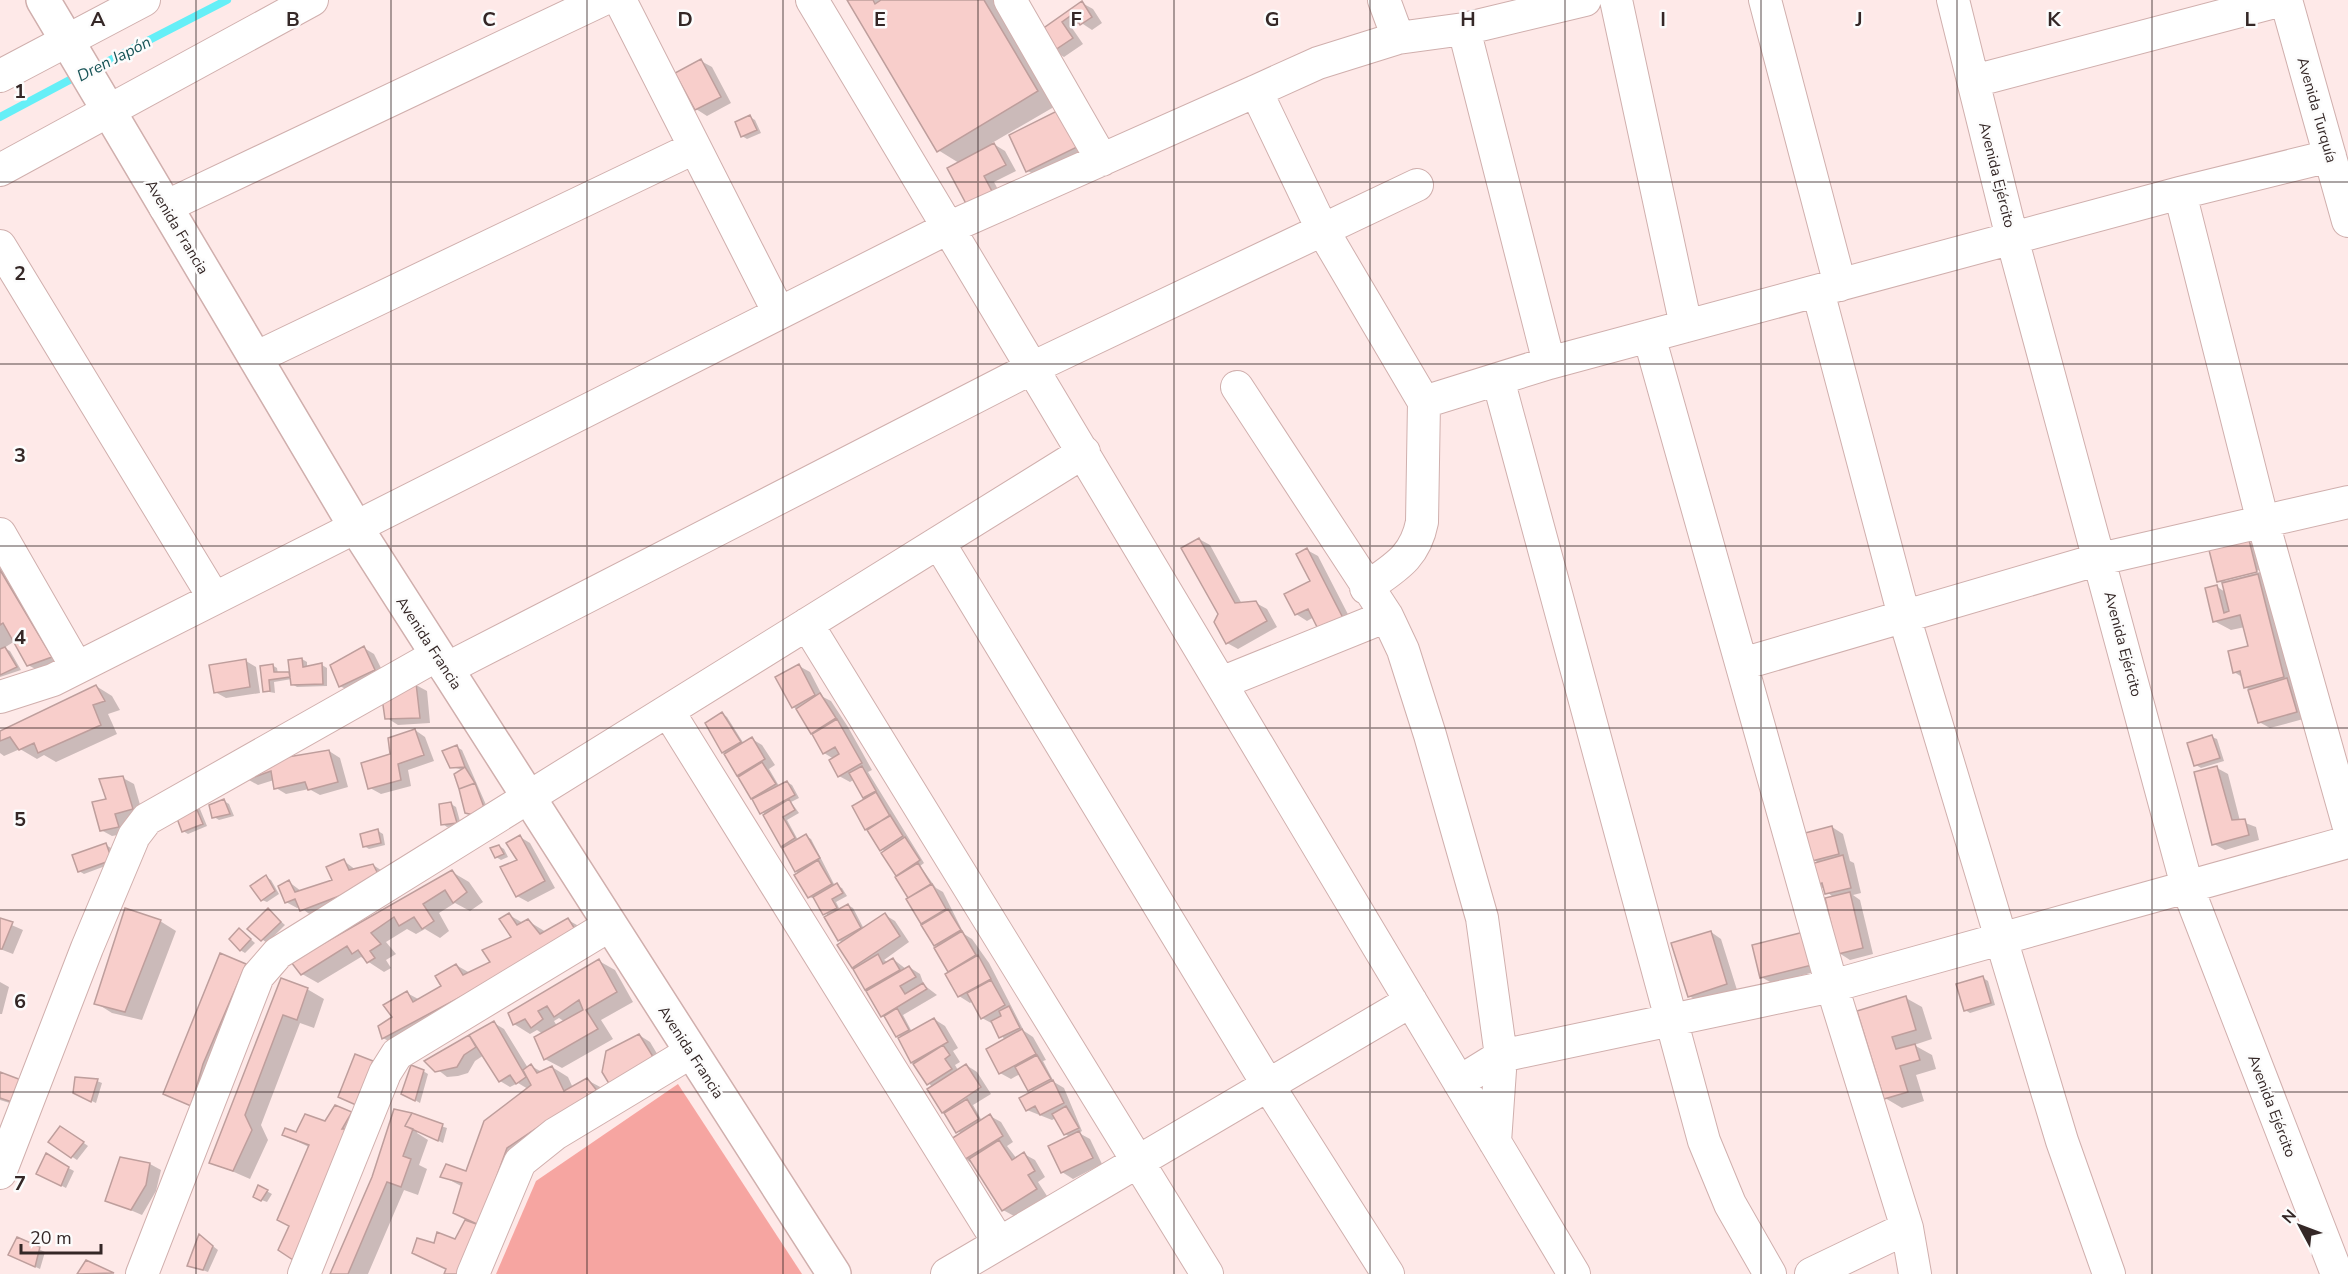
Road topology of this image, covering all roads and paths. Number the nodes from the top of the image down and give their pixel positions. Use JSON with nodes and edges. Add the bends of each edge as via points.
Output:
{"nodes":[{"id":1,"x":43,"y":0,"type":"edge"},
{"id":2,"x":144,"y":0,"type":"edge"},
{"id":3,"x":312,"y":0,"type":"edge"},
{"id":4,"x":602,"y":0,"type":"edge"},
{"id":5,"x":620,"y":0,"type":"edge"},
{"id":6,"x":812,"y":0,"type":"edge"},
{"id":7,"x":1011,"y":0,"type":"edge"},
{"id":8,"x":1384,"y":0,"type":"edge"},
{"id":9,"x":1585,"y":0,"type":"edge"},
{"id":10,"x":1616,"y":0,"type":"edge"},
{"id":11,"x":1765,"y":0,"type":"edge"},
{"id":12,"x":1953,"y":0,"type":"edge"},
{"id":13,"x":2284,"y":0,"type":"edge"},
{"id":14,"x":1543,"y":5,"type":"edge"},
{"id":15,"x":1464,"y":29,"type":"junction"},
{"id":16,"x":1398,"y":38,"type":"junction"},
{"id":17,"x":69,"y":45,"type":"junction"},
{"id":18,"x":0,"y":76,"type":"edge"},
{"id":19,"x":1974,"y":81,"type":"junction"},
{"id":20,"x":1256,"y":91,"type":"junction"},
{"id":21,"x":104,"y":103,"type":"junction"},
{"id":22,"x":694,"y":148,"type":"junction"},
{"id":23,"x":1102,"y":160,"type":"junction"},
{"id":24,"x":2338,"y":166,"type":"edge"},
{"id":25,"x":0,"y":170,"type":"edge"},
{"id":26,"x":1417,"y":185,"type":"dead end"},
{"id":27,"x":2180,"y":193,"type":"junction"},
{"id":28,"x":165,"y":207,"type":"junction"},
{"id":29,"x":2348,"y":221,"type":"edge"},
{"id":30,"x":948,"y":228,"type":"junction"},
{"id":31,"x":1322,"y":229,"type":"junction"},
{"id":32,"x":2012,"y":238,"type":"junction"},
{"id":33,"x":0,"y":246,"type":"edge"},
{"id":34,"x":1829,"y":288,"type":"junction"},
{"id":35,"x":779,"y":313,"type":"junction"},
{"id":36,"x":1686,"y":326,"type":"junction"},
{"id":37,"x":1650,"y":336,"type":"junction"},
{"id":38,"x":255,"y":358,"type":"junction"},
{"id":39,"x":1549,"y":363,"type":"junction"},
{"id":40,"x":1034,"y":367,"type":"junction"},
{"id":41,"x":1498,"y":379,"type":"junction"},
{"id":42,"x":1237,"y":387,"type":"dead end"},
{"id":43,"x":1424,"y":402,"type":"junction"},
{"id":44,"x":1084,"y":453,"type":"junction"},
{"id":45,"x":2348,"y":502,"type":"edge"},
{"id":46,"x":2263,"y":522,"type":"junction"},
{"id":47,"x":355,"y":526,"type":"junction"},
{"id":48,"x":0,"y":534,"type":"edge"},
{"id":49,"x":939,"y":543,"type":"junction"},
{"id":50,"x":2100,"y":559,"type":"junction"},
{"id":51,"x":1366,"y":588,"type":"junction"},
{"id":52,"x":214,"y":598,"type":"junction"},
{"id":53,"x":1387,"y":616,"type":"junction"},
{"id":54,"x":1904,"y":616,"type":"junction"},
{"id":55,"x":807,"y":624,"type":"junction"},
{"id":56,"x":442,"y":662,"type":"junction"},
{"id":57,"x":1742,"y":664,"type":"junction"},
{"id":58,"x":77,"y":668,"type":"junction"},
{"id":59,"x":1221,"y":683,"type":"junction"},
{"id":60,"x":0,"y":697,"type":"edge"},
{"id":61,"x":668,"y":711,"type":"junction"},
{"id":62,"x":528,"y":798,"type":"junction"},
{"id":63,"x":2348,"y":824,"type":"edge"},
{"id":64,"x":2348,"y":842,"type":"edge"},
{"id":65,"x":2187,"y":886,"type":"junction"},
{"id":66,"x":610,"y":925,"type":"junction"},
{"id":67,"x":2002,"y":938,"type":"junction"},
{"id":68,"x":1832,"y":986,"type":"junction"},
{"id":69,"x":1411,"y":1001,"type":"junction"},
{"id":70,"x":1672,"y":1018,"type":"junction"},
{"id":71,"x":691,"y":1052,"type":"junction"},
{"id":72,"x":1501,"y":1056,"type":"junction"},
{"id":73,"x":1459,"y":1082,"type":"junction"},
{"id":74,"x":1268,"y":1085,"type":"junction"},
{"id":75,"x":1495,"y":1142,"type":"junction"},
{"id":76,"x":1138,"y":1162,"type":"junction"},
{"id":77,"x":0,"y":1173,"type":"edge"},
{"id":78,"x":1907,"y":1228,"type":"junction"},
{"id":79,"x":999,"y":1243,"type":"junction"},
{"id":80,"x":141,"y":1274,"type":"edge"},
{"id":81,"x":304,"y":1274,"type":"edge"},
{"id":82,"x":473,"y":1274,"type":"edge"},
{"id":83,"x":834,"y":1274,"type":"edge"},
{"id":84,"x":947,"y":1274,"type":"edge"},
{"id":85,"x":1207,"y":1274,"type":"edge"},
{"id":86,"x":1388,"y":1274,"type":"edge"},
{"id":87,"x":1574,"y":1274,"type":"edge"},
{"id":88,"x":1770,"y":1274,"type":"edge"},
{"id":89,"x":1811,"y":1274,"type":"edge"},
{"id":90,"x":1915,"y":1274,"type":"edge"},
{"id":91,"x":2109,"y":1274,"type":"edge"},
{"id":92,"x":2337,"y":1274,"type":"edge"}],
"edges":[{"from":1,"to":17,"type":"street","name":"Avenida Francia"},
{"from":2,"to":17,"type":"street"},
{"from":3,"to":21,"type":"street"},
{"from":4,"to":28,"type":"street"},
{"from":5,"to":22,"type":"street"},
{"from":6,"to":30,"type":"street"},
{"from":7,"to":23,"type":"street"},
{"from":8,"to":16,"type":"street"},
{"from":9,"to":14,"type":"street"},
{"from":10,"to":36,"type":"street"},
{"from":11,"to":34,"type":"street"},
{"from":12,"to":19,"type":"street","name":"Avenida Ejército"},
{"from":13,"to":19,"type":"street"},
{"from":13,"to":24,"type":"street","name":"Avenida Turquía"},
{"from":14,"to":15,"type":"street"},
{"from":15,"to":16,"type":"street"},
{"from":15,"to":39,"type":"street"},
{"from":16,"to":20,"type":"street","via":[[1318,63]]},
{"from":17,"to":18,"type":"street"},
{"from":17,"to":21,"type":"street","name":"Avenida Francia"},
{"from":19,"to":32,"type":"street","name":"Avenida Ejército"},
{"from":20,"to":23,"type":"street"},
{"from":20,"to":31,"type":"street"},
{"from":21,"to":25,"type":"street"},
{"from":21,"to":28,"type":"street","name":"Avenida Francia"},
{"from":22,"to":35,"type":"street"},
{"from":22,"to":38,"type":"street"},
{"from":23,"to":30,"type":"street"},
{"from":24,"to":27,"type":"street"},
{"from":24,"to":29,"type":"street","name":"Avenida Turquía"},
{"from":26,"to":31,"type":"street"},
{"from":27,"to":32,"type":"street"},
{"from":27,"to":46,"type":"street"},
{"from":28,"to":38,"type":"street","name":"Avenida Francia"},
{"from":30,"to":35,"type":"street"},
{"from":30,"to":40,"type":"street"},
{"from":31,"to":40,"type":"street"},
{"from":31,"to":43,"type":"street"},
{"from":32,"to":34,"type":"street"},
{"from":32,"to":50,"type":"street","name":"Avenida Ejército"},
{"from":33,"to":52,"type":"street"},
{"from":34,"to":36,"type":"street"},
{"from":34,"to":54,"type":"street"},
{"from":35,"to":47,"type":"street"},
{"from":36,"to":37,"type":"street"},
{"from":37,"to":39,"type":"street"},
{"from":37,"to":57,"type":"street"},
{"from":38,"to":47,"type":"street","name":"Avenida Francia"},
{"from":39,"to":41,"type":"street"},
{"from":40,"to":44,"type":"street"},
{"from":40,"to":56,"type":"street"},
{"from":41,"to":43,"type":"street"},
{"from":41,"to":70,"type":"street"},
{"from":42,"to":51,"type":"street"},
{"from":43,"to":51,"type":"street","via":[[1419,539],[1405,560]]},
{"from":44,"to":49,"type":"street"},
{"from":44,"to":59,"type":"street"},
{"from":45,"to":46,"type":"street"},
{"from":46,"to":50,"type":"street"},
{"from":46,"to":63,"type":"street"},
{"from":47,"to":52,"type":"street"},
{"from":47,"to":56,"type":"street","name":"Avenida Francia"},
{"from":48,"to":58,"type":"street"},
{"from":49,"to":55,"type":"street"},
{"from":49,"to":74,"type":"street"},
{"from":50,"to":54,"type":"street"},
{"from":50,"to":65,"type":"street","name":"Avenida Ejército"},
{"from":51,"to":53,"type":"street"},
{"from":52,"to":58,"type":"street"},
{"from":53,"to":59,"type":"street"},
{"from":53,"to":72,"type":"street","via":[[1403,650],[1430,735],[1482,918]]},
{"from":54,"to":57,"type":"street"},
{"from":54,"to":67,"type":"street"},
{"from":55,"to":61,"type":"street"},
{"from":55,"to":76,"type":"street"},
{"from":56,"to":62,"type":"street","name":"Avenida Francia"},
{"from":56,"to":77,"type":"street","via":[[147,819],[134,836],[87,948]]},
{"from":57,"to":68,"type":"street"},
{"from":58,"to":60,"type":"street"},
{"from":59,"to":69,"type":"street"},
{"from":61,"to":62,"type":"street"},
{"from":61,"to":79,"type":"street"},
{"from":62,"to":66,"type":"street","name":"Avenida Francia"},
{"from":62,"to":80,"type":"street","via":[[278,953],[258,976]]},
{"from":64,"to":65,"type":"street"},
{"from":65,"to":67,"type":"street"},
{"from":65,"to":92,"type":"street","name":"Avenida Ejército"},
{"from":66,"to":71,"type":"street","name":"Avenida Francia"},
{"from":66,"to":81,"type":"street","via":[[397,1054],[385,1073]]},
{"from":67,"to":68,"type":"street"},
{"from":67,"to":91,"type":"street","via":[[2061,1141]]},
{"from":68,"to":70,"type":"street"},
{"from":68,"to":78,"type":"street"},
{"from":69,"to":73,"type":"street"},
{"from":69,"to":74,"type":"street"},
{"from":70,"to":72,"type":"street"},
{"from":70,"to":88,"type":"street","via":[[1711,1163]]},
{"from":71,"to":82,"type":"street","via":[[555,1134],[520,1162]]},
{"from":71,"to":83,"type":"street","name":"Avenida Francia"},
{"from":72,"to":73,"type":"street"},
{"from":72,"to":75,"type":"street"},
{"from":73,"to":75,"type":"street"},
{"from":74,"to":76,"type":"street"},
{"from":74,"to":86,"type":"street"},
{"from":75,"to":87,"type":"street"},
{"from":76,"to":79,"type":"street"},
{"from":76,"to":85,"type":"street"},
{"from":78,"to":89,"type":"street"},
{"from":78,"to":90,"type":"street"},
{"from":79,"to":84,"type":"street"}]}
